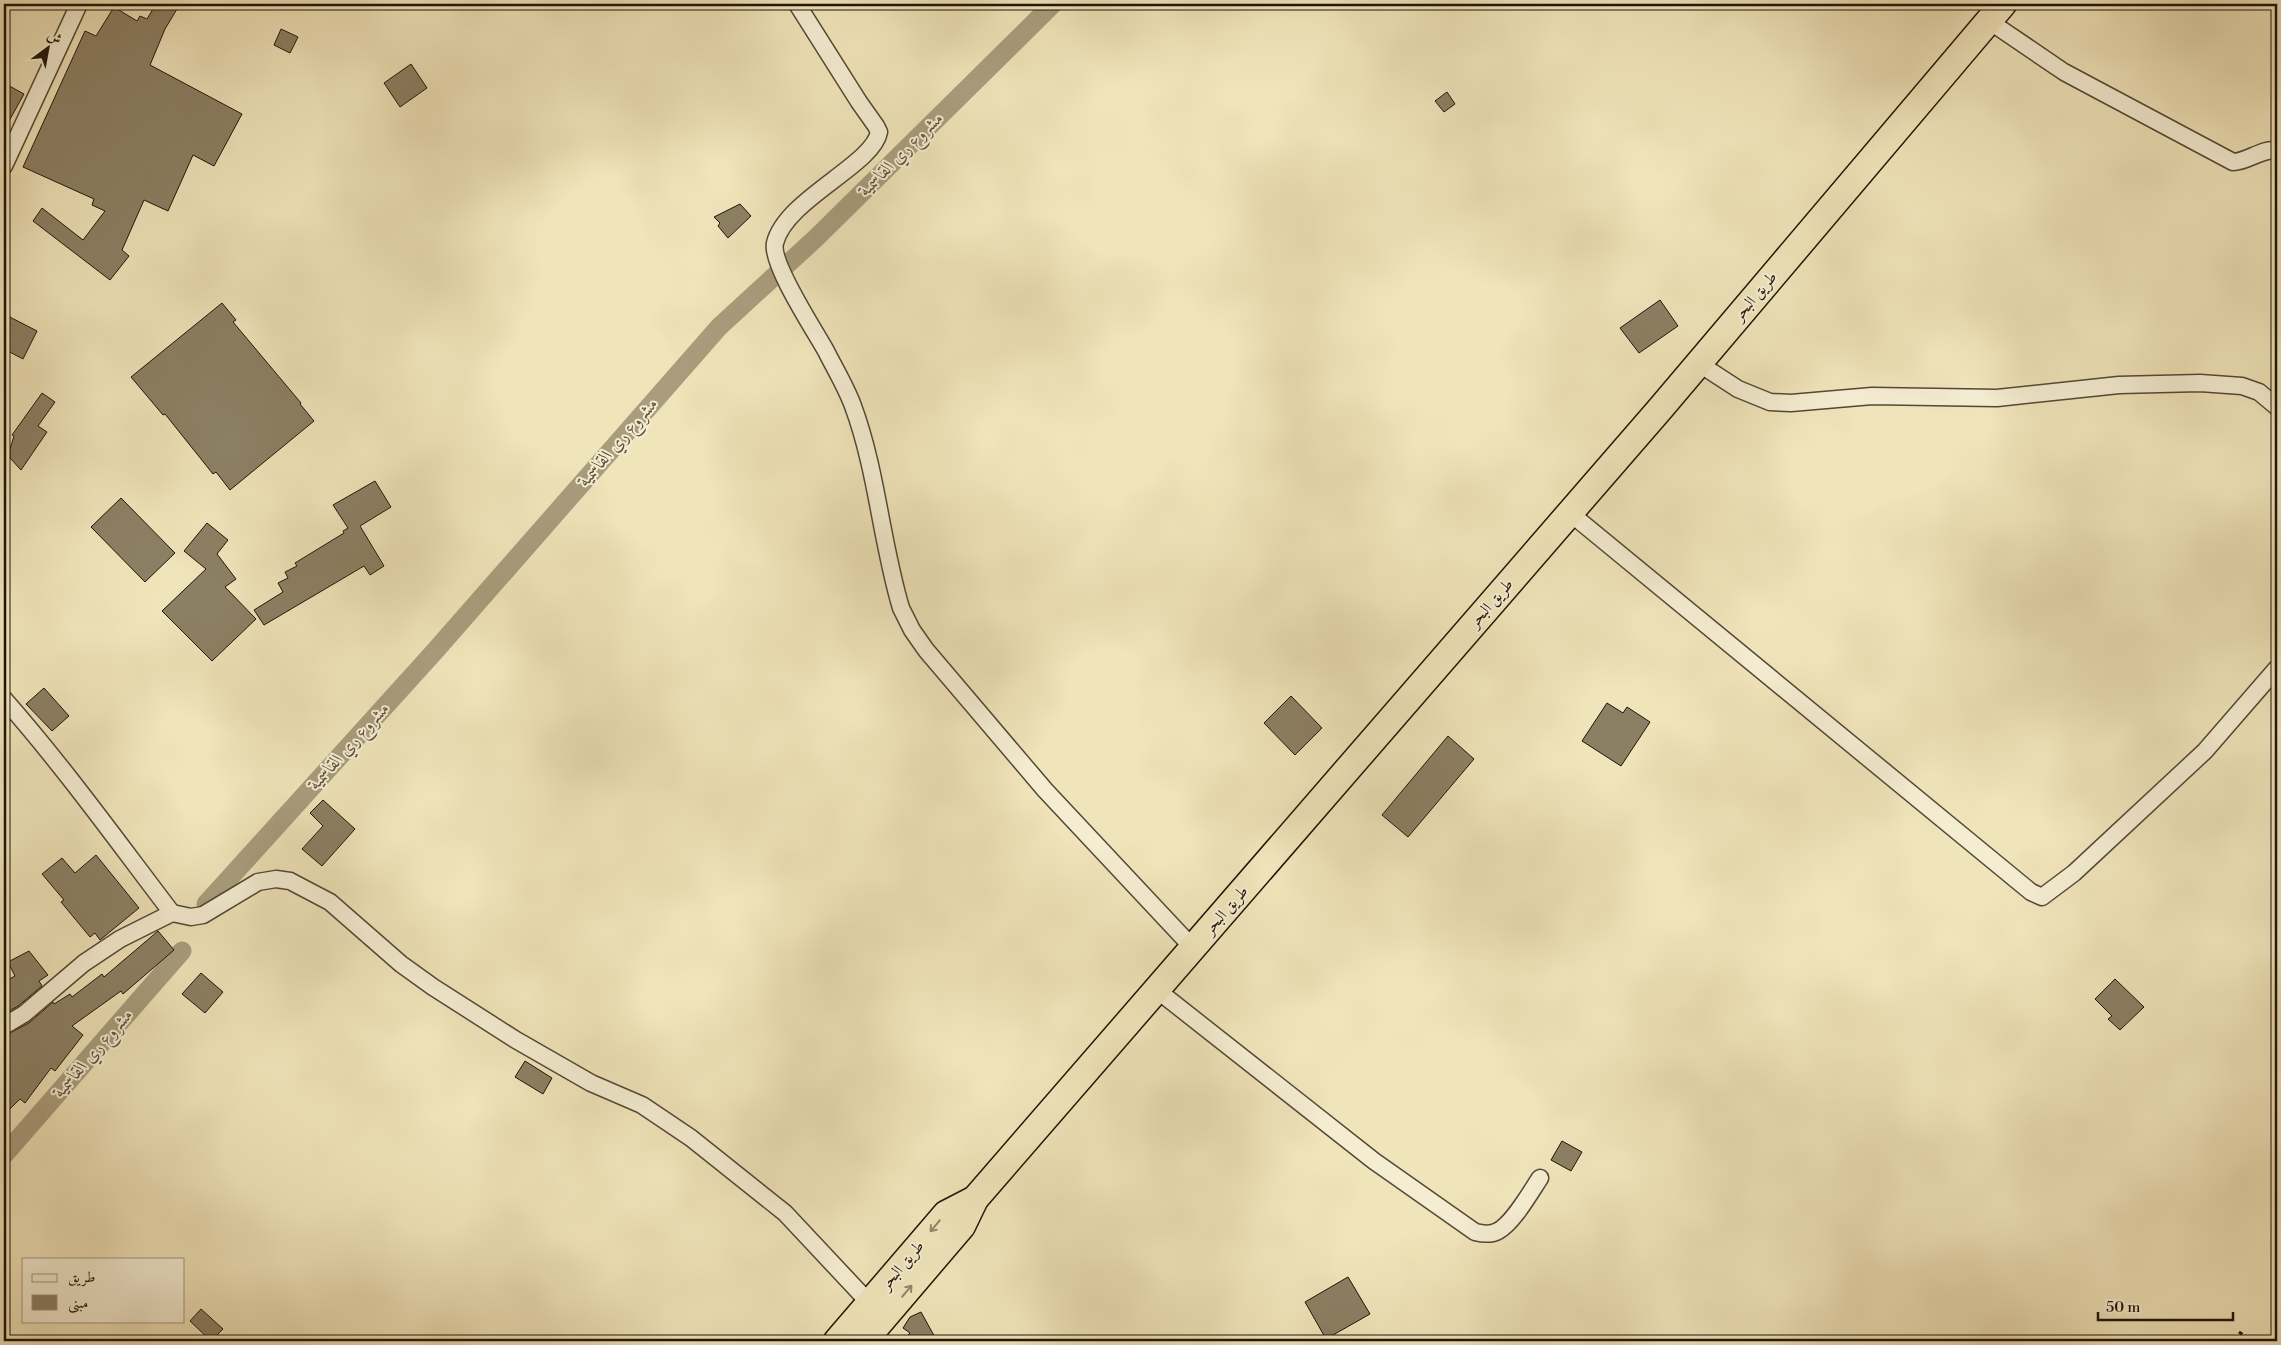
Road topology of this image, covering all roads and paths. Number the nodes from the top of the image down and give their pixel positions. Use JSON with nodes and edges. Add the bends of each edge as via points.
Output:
{"nodes":[{"id":1,"x":79,"y":4,"type":"edge"},
{"id":2,"x":797,"y":4,"type":"edge"},
{"id":3,"x":1996,"y":12,"type":"edge"},
{"id":4,"x":2277,"y":150,"type":"edge"},
{"id":5,"x":4,"y":166,"type":"edge"},
{"id":6,"x":1698,"y":363,"type":"junction"},
{"id":7,"x":2277,"y":407,"type":"edge"},
{"id":8,"x":1570,"y":513,"type":"junction"},
{"id":9,"x":2277,"y":668,"type":"edge"},
{"id":10,"x":4,"y":700,"type":"edge"},
{"id":11,"x":172,"y":913,"type":"junction"},
{"id":12,"x":1193,"y":948,"type":"junction"},
{"id":13,"x":1157,"y":990,"type":"junction"},
{"id":14,"x":4,"y":1026,"type":"edge"},
{"id":15,"x":1540,"y":1178,"type":"dead end"},
{"id":16,"x":877,"y":1311,"type":"junction"},
{"id":17,"x":2238,"y":1332,"type":"dead end"},
{"id":18,"x":837,"y":1341,"type":"edge"},
{"id":19,"x":864,"y":1341,"type":"edge"},
{"id":20,"x":2253,"y":1341,"type":"edge"}],
"edges":[{"from":1,"to":5,"type":"street"},
{"from":2,"to":12,"type":"street","via":[[878,132],[870,149],[782,227],[774,245],[785,278],[852,405],[901,608],[912,630],[951,681],[1045,790]]},
{"from":3,"to":4,"type":"street","via":[[2064,72],[2233,162],[2267,150]]},
{"from":3,"to":6,"type":"highway","name":"طريق البحر"},
{"from":6,"to":7,"type":"street","via":[[1738,389],[1770,402],[1872,396],[1997,398],[2119,385],[2200,383],[2242,386],[2258,392]]},
{"from":6,"to":8,"type":"highway","name":"طريق البحر"},
{"from":8,"to":9,"type":"street","via":[[1918,801],[2031,892],[2042,897],[2074,873],[2205,751]]},
{"from":8,"to":12,"type":"highway","name":"طريق البحر"},
{"from":10,"to":11,"type":"street","via":[[51,754]]},
{"from":11,"to":14,"type":"street","via":[[120,938],[84,963],[24,1014]]},
{"from":11,"to":16,"type":"street","via":[[203,916],[258,882],[276,879],[306,888],[330,902],[401,964],[433,987],[516,1040],[591,1083],[642,1106],[691,1138],[785,1213]]},
{"from":12,"to":13,"type":"highway","name":"طريق البحر"},
{"from":13,"to":15,"type":"street","via":[[1374,1161],[1475,1232],[1491,1234],[1499,1231]]},
{"from":13,"to":16,"type":"highway","name":"طريق البحر","via":[[975,1199],[946,1214]]},
{"from":16,"to":18,"type":"highway","name":"طريق البحر"},
{"from":16,"to":19,"type":"highway","name":"طريق البحر"},
{"from":17,"to":20,"type":"path"}]}
